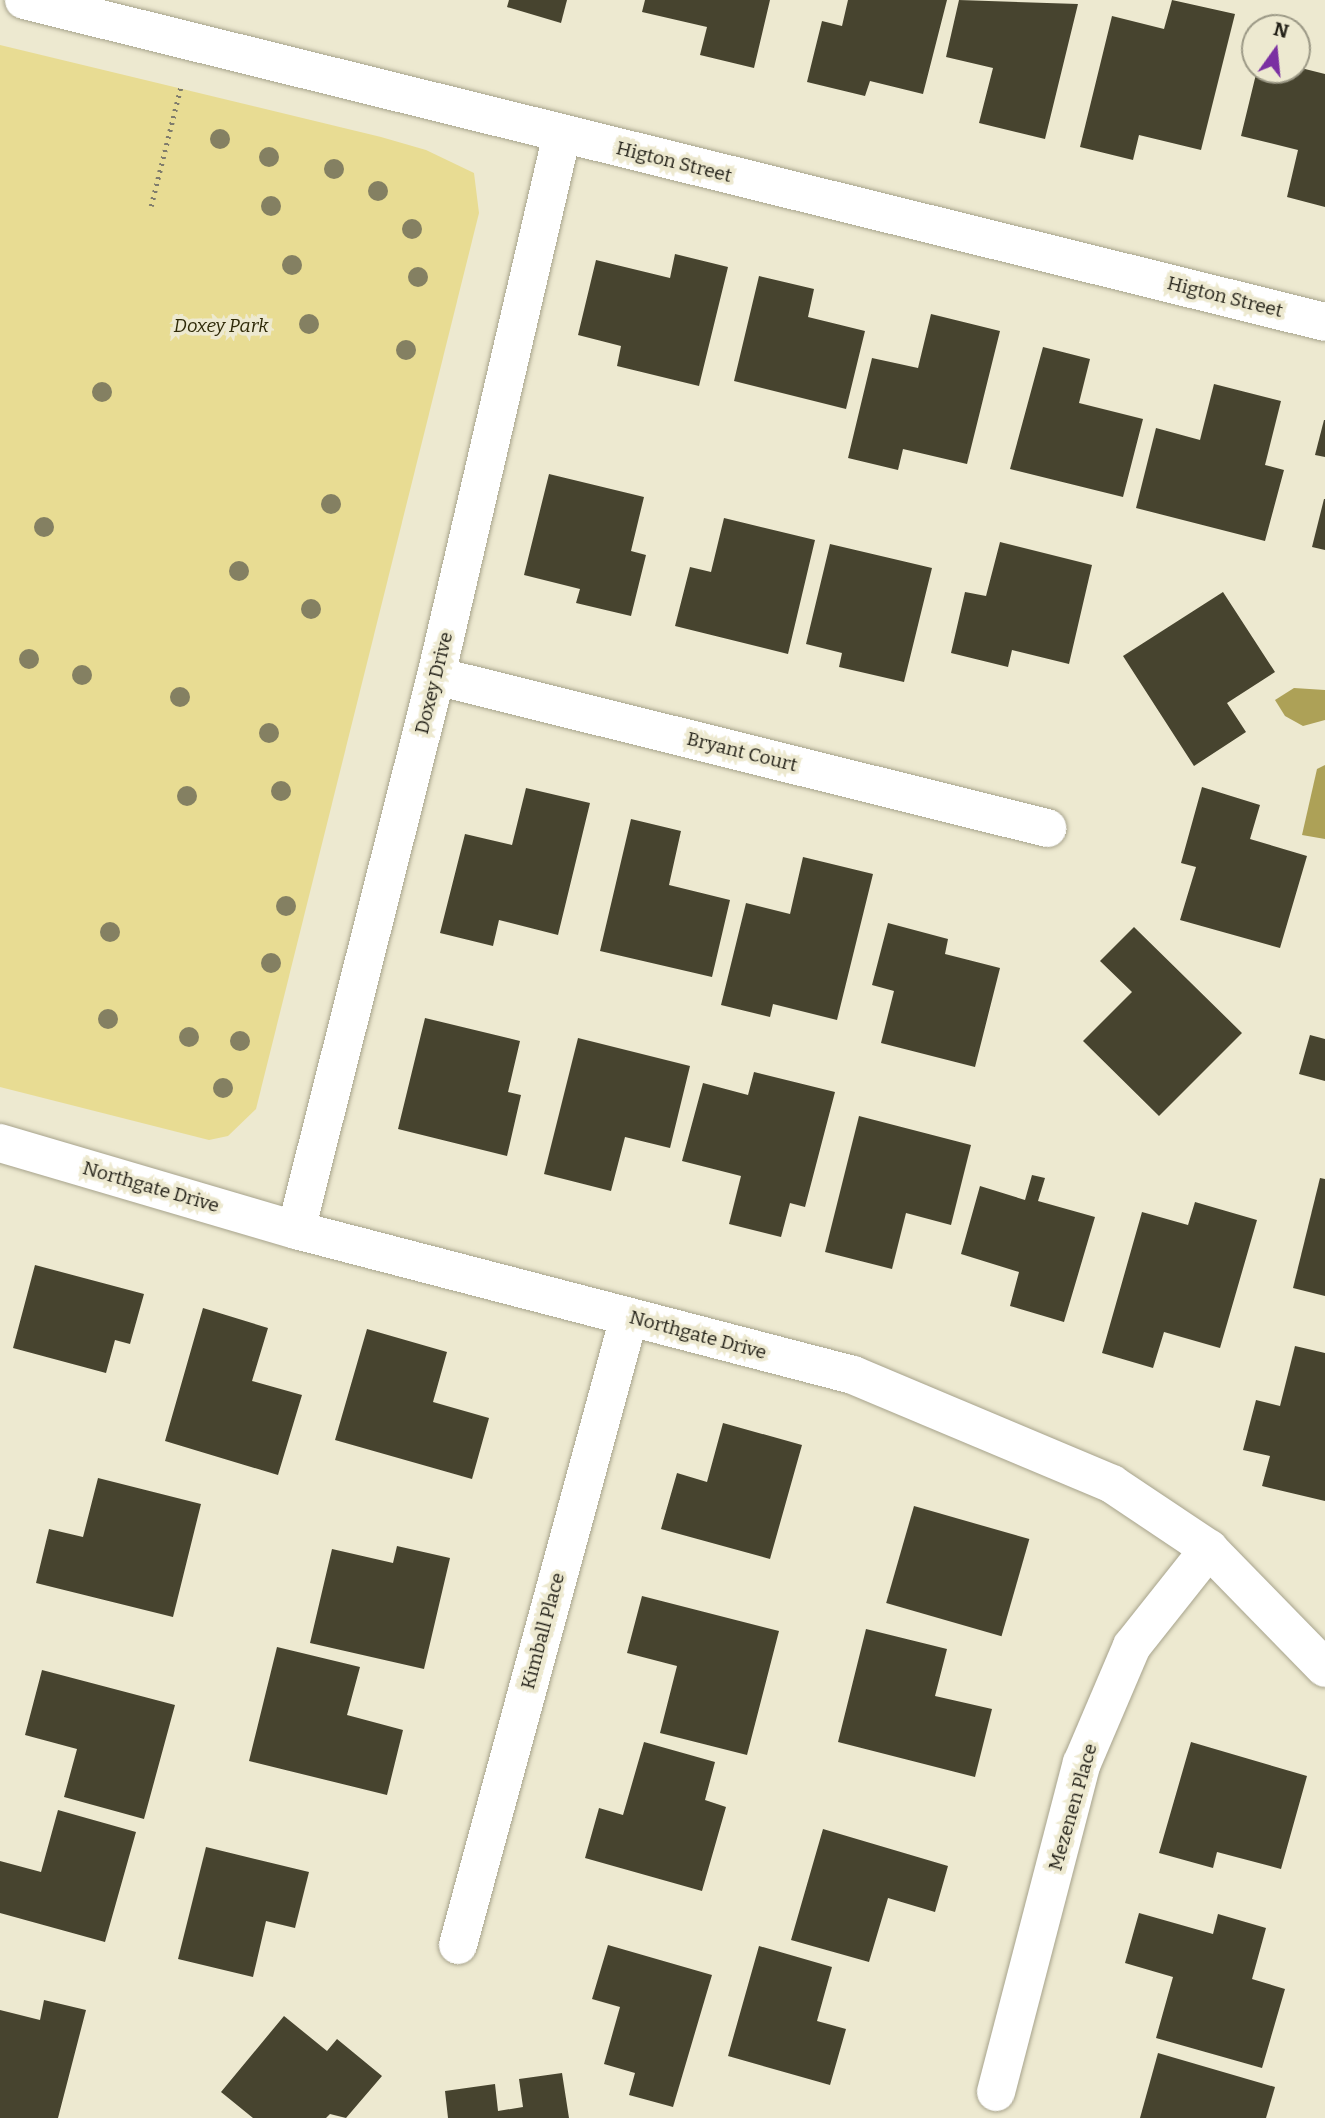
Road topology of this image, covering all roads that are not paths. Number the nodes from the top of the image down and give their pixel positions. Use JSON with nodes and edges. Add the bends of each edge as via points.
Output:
{"nodes":[{"id":1,"x":24,"y":0,"type":"edge"},
{"id":2,"x":562,"y":134,"type":"junction"},
{"id":3,"x":1325,"y":322,"type":"edge"},
{"id":4,"x":436,"y":676,"type":"junction"},
{"id":5,"x":1047,"y":828,"type":"dead end"},
{"id":6,"x":0,"y":1143,"type":"edge"},
{"id":7,"x":296,"y":1230,"type":"junction"},
{"id":8,"x":629,"y":1317,"type":"junction"},
{"id":9,"x":1209,"y":1549,"type":"junction"},
{"id":10,"x":1325,"y":1668,"type":"edge"},
{"id":11,"x":458,"y":1945,"type":"dead end"},
{"id":12,"x":996,"y":2092,"type":"dead end"}],
"edges":[{"from":1,"to":2,"type":"street","name":"Higton Street"},
{"from":2,"to":3,"type":"street","name":"Higton Street"},
{"from":2,"to":4,"type":"street","name":"Doxey Drive"},
{"from":4,"to":5,"type":"street","name":"Bryant Court"},
{"from":4,"to":7,"type":"street","name":"Doxey Drive"},
{"from":6,"to":7,"type":"street","name":"Northgate Drive"},
{"from":7,"to":8,"type":"street","name":"Northgate Drive"},
{"from":8,"to":9,"type":"street","name":"Northgate Drive","via":[[853,1375],[1112,1484]]},
{"from":8,"to":11,"type":"street","name":"Kimball Place"},
{"from":9,"to":10,"type":"street","name":"Northgate Drive"},
{"from":9,"to":12,"type":"street","name":"Mezenen Place","via":[[1132,1646],[1082,1763]]}]}
